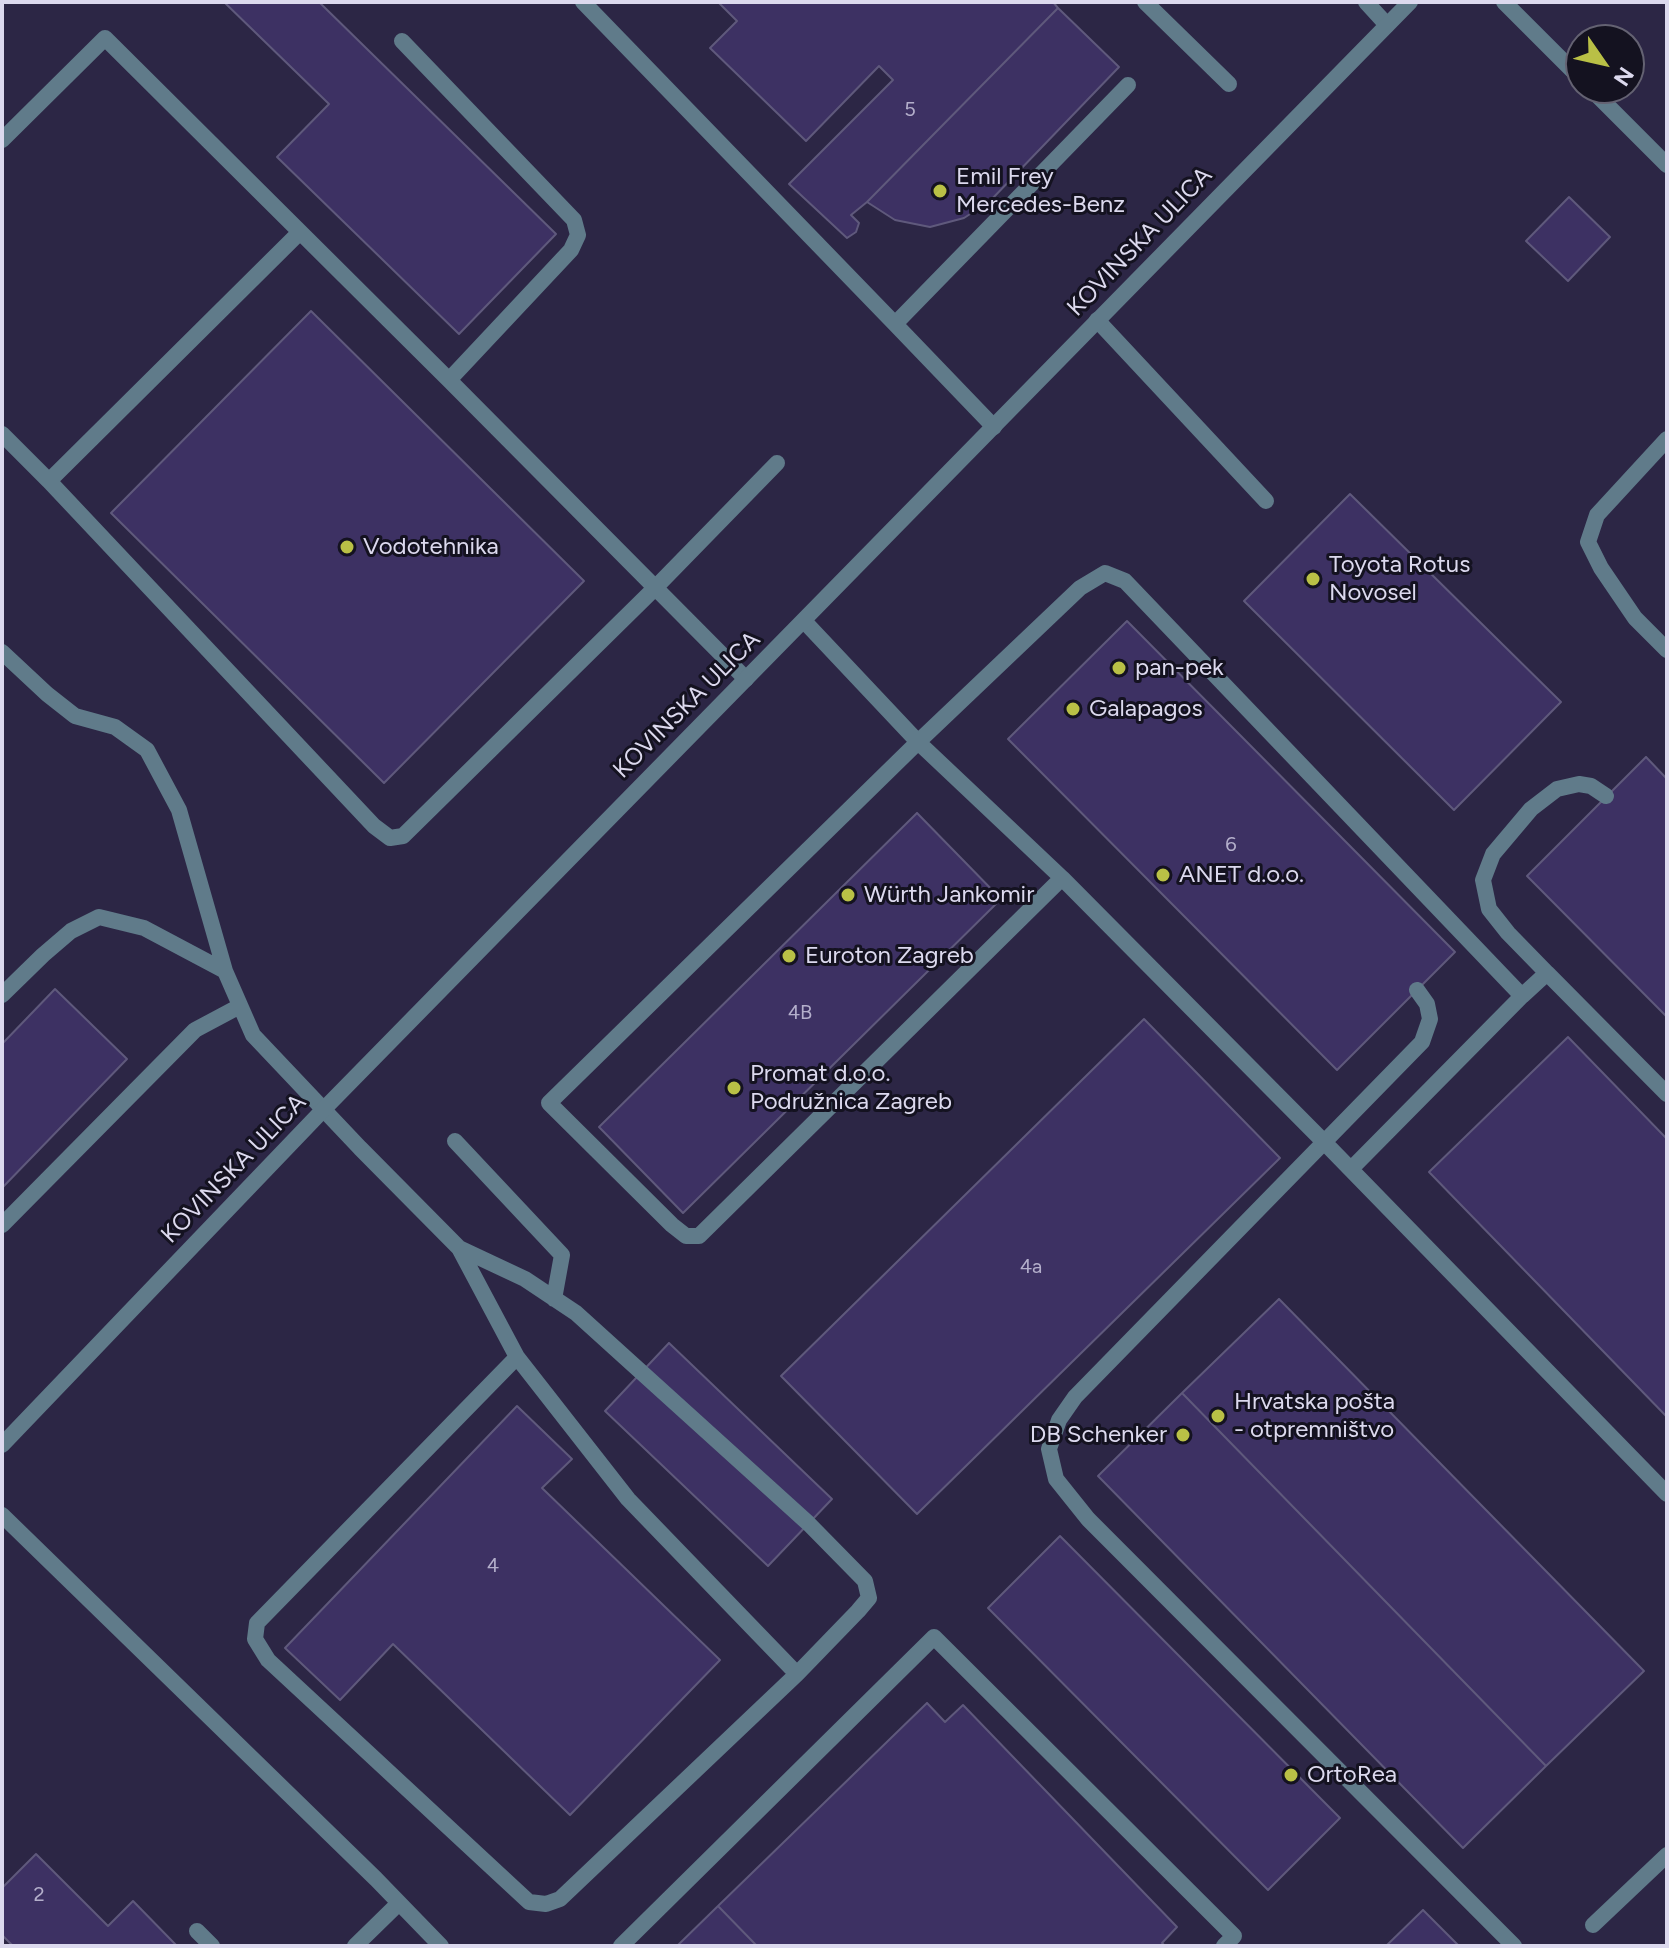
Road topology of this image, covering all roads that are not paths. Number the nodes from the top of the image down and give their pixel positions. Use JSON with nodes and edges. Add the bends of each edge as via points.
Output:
{"nodes":[{"id":1,"x":583,"y":2,"type":"edge"},
{"id":2,"x":1145,"y":2,"type":"edge"},
{"id":3,"x":1366,"y":2,"type":"edge"},
{"id":4,"x":1410,"y":2,"type":"edge"},
{"id":5,"x":1504,"y":2,"type":"edge"},
{"id":6,"x":1387,"y":25,"type":"junction"},
{"id":7,"x":402,"y":41,"type":"dead end"},
{"id":8,"x":1565,"y":63,"type":"edge"},
{"id":9,"x":1229,"y":84,"type":"dead end"},
{"id":10,"x":1128,"y":85,"type":"dead end"},
{"id":11,"x":1606,"y":104,"type":"edge"},
{"id":12,"x":2,"y":140,"type":"edge"},
{"id":13,"x":1667,"y":165,"type":"edge"},
{"id":14,"x":300,"y":232,"type":"junction"},
{"id":15,"x":1097,"y":320,"type":"junction"},
{"id":16,"x":895,"y":324,"type":"junction"},
{"id":17,"x":449,"y":380,"type":"junction"},
{"id":18,"x":994,"y":427,"type":"junction"},
{"id":19,"x":2,"y":434,"type":"edge"},
{"id":20,"x":1667,"y":439,"type":"edge"},
{"id":21,"x":777,"y":463,"type":"dead end"},
{"id":22,"x":49,"y":481,"type":"junction"},
{"id":23,"x":1266,"y":501,"type":"dead end"},
{"id":24,"x":655,"y":588,"type":"junction"},
{"id":25,"x":804,"y":621,"type":"junction"},
{"id":26,"x":1667,"y":650,"type":"edge"},
{"id":27,"x":2,"y":652,"type":"edge"},
{"id":28,"x":746,"y":679,"type":"junction"},
{"id":29,"x":918,"y":742,"type":"junction"},
{"id":30,"x":1606,"y":796,"type":"dead end"},
{"id":31,"x":1062,"y":878,"type":"junction"},
{"id":32,"x":225,"y":971,"type":"junction"},
{"id":33,"x":1547,"y":973,"type":"junction"},
{"id":34,"x":1417,"y":990,"type":"dead end"},
{"id":35,"x":2,"y":995,"type":"edge"},
{"id":36,"x":1522,"y":996,"type":"junction"},
{"id":37,"x":240,"y":1006,"type":"junction"},
{"id":38,"x":1667,"y":1094,"type":"edge"},
{"id":39,"x":323,"y":1110,"type":"junction"},
{"id":40,"x":455,"y":1141,"type":"dead end"},
{"id":41,"x":1325,"y":1143,"type":"junction"},
{"id":42,"x":1351,"y":1169,"type":"junction"},
{"id":43,"x":2,"y":1225,"type":"edge"},
{"id":44,"x":459,"y":1248,"type":"junction"},
{"id":45,"x":554,"y":1299,"type":"junction"},
{"id":46,"x":517,"y":1357,"type":"junction"},
{"id":47,"x":2,"y":1445,"type":"edge"},
{"id":48,"x":1667,"y":1494,"type":"edge"},
{"id":49,"x":2,"y":1515,"type":"edge"},
{"id":50,"x":797,"y":1674,"type":"junction"},
{"id":51,"x":1667,"y":1855,"type":"edge"},
{"id":52,"x":399,"y":1903,"type":"junction"},
{"id":53,"x":1593,"y":1925,"type":"dead end"},
{"id":54,"x":197,"y":1931,"type":"dead end"},
{"id":55,"x":212,"y":1946,"type":"edge"},
{"id":56,"x":355,"y":1946,"type":"edge"},
{"id":57,"x":441,"y":1946,"type":"edge"},
{"id":58,"x":621,"y":1946,"type":"edge"},
{"id":59,"x":1224,"y":1946,"type":"edge"},
{"id":60,"x":1514,"y":1946,"type":"edge"}],
"edges":[{"from":1,"to":16,"type":"street"},
{"from":2,"to":9,"type":"street"},
{"from":3,"to":6,"type":"street"},
{"from":4,"to":6,"type":"street","name":"KOVINSKA ULICA"},
{"from":5,"to":8,"type":"street"},
{"from":6,"to":15,"type":"street","name":"KOVINSKA ULICA"},
{"from":7,"to":17,"type":"street","via":[[574,220],[578,235],[571,250]]},
{"from":10,"to":16,"type":"street"},
{"from":11,"to":13,"type":"street"},
{"from":12,"to":14,"type":"street","via":[[105,38]]},
{"from":14,"to":17,"type":"street"},
{"from":14,"to":22,"type":"street"},
{"from":15,"to":18,"type":"street","name":"KOVINSKA ULICA"},
{"from":15,"to":23,"type":"street"},
{"from":16,"to":18,"type":"street"},
{"from":17,"to":24,"type":"street"},
{"from":18,"to":25,"type":"street","name":"KOVINSKA ULICA"},
{"from":19,"to":22,"type":"street"},
{"from":20,"to":26,"type":"street","via":[[1597,515],[1588,542],[1635,618]]},
{"from":21,"to":24,"type":"street"},
{"from":22,"to":24,"type":"street","via":[[390,838],[403,836]]},
{"from":24,"to":28,"type":"street"},
{"from":25,"to":28,"type":"street","name":"KOVINSKA ULICA"},
{"from":25,"to":29,"type":"street"},
{"from":27,"to":32,"type":"street","via":[[75,716],[115,727],[147,750],[179,810]]},
{"from":28,"to":39,"type":"street","name":"KOVINSKA ULICA"},
{"from":29,"to":31,"type":"street"},
{"from":29,"to":31,"type":"street","via":[[549,1103],[672,1225],[686,1236],[699,1236]]},
{"from":29,"to":36,"type":"street","via":[[1080,588],[1105,573],[1125,581]]},
{"from":30,"to":33,"type":"street","via":[[1579,784],[1557,789],[1531,809],[1493,854],[1483,880],[1489,909]]},
{"from":31,"to":41,"type":"street"},
{"from":32,"to":35,"type":"street","via":[[144,928],[99,917],[71,931]]},
{"from":32,"to":37,"type":"street"},
{"from":33,"to":36,"type":"street"},
{"from":33,"to":38,"type":"street"},
{"from":34,"to":41,"type":"street","via":[[1430,1019],[1422,1042]]},
{"from":36,"to":42,"type":"street"},
{"from":37,"to":39,"type":"street","via":[[253,1035]]},
{"from":37,"to":43,"type":"street","via":[[195,1030]]},
{"from":39,"to":44,"type":"street"},
{"from":39,"to":47,"type":"street","name":"KOVINSKA ULICA"},
{"from":40,"to":45,"type":"street","via":[[562,1255]]},
{"from":41,"to":42,"type":"street"},
{"from":41,"to":60,"type":"street","via":[[1075,1397],[1059,1420],[1049,1449],[1056,1479],[1088,1519]]},
{"from":42,"to":48,"type":"street"},
{"from":44,"to":45,"type":"street"},
{"from":44,"to":46,"type":"street"},
{"from":45,"to":50,"type":"street","via":[[642,1371],[865,1581],[869,1598]]},
{"from":46,"to":50,"type":"street","via":[[628,1499]]},
{"from":46,"to":50,"type":"street","via":[[257,1623],[255,1639],[268,1660],[529,1902],[546,1904],[560,1899]]},
{"from":49,"to":52,"type":"street"},
{"from":51,"to":53,"type":"street"},
{"from":52,"to":56,"type":"street"},
{"from":52,"to":57,"type":"street"},
{"from":54,"to":55,"type":"street"},
{"from":58,"to":59,"type":"street","via":[[934,1637],[1234,1936]]}]}
